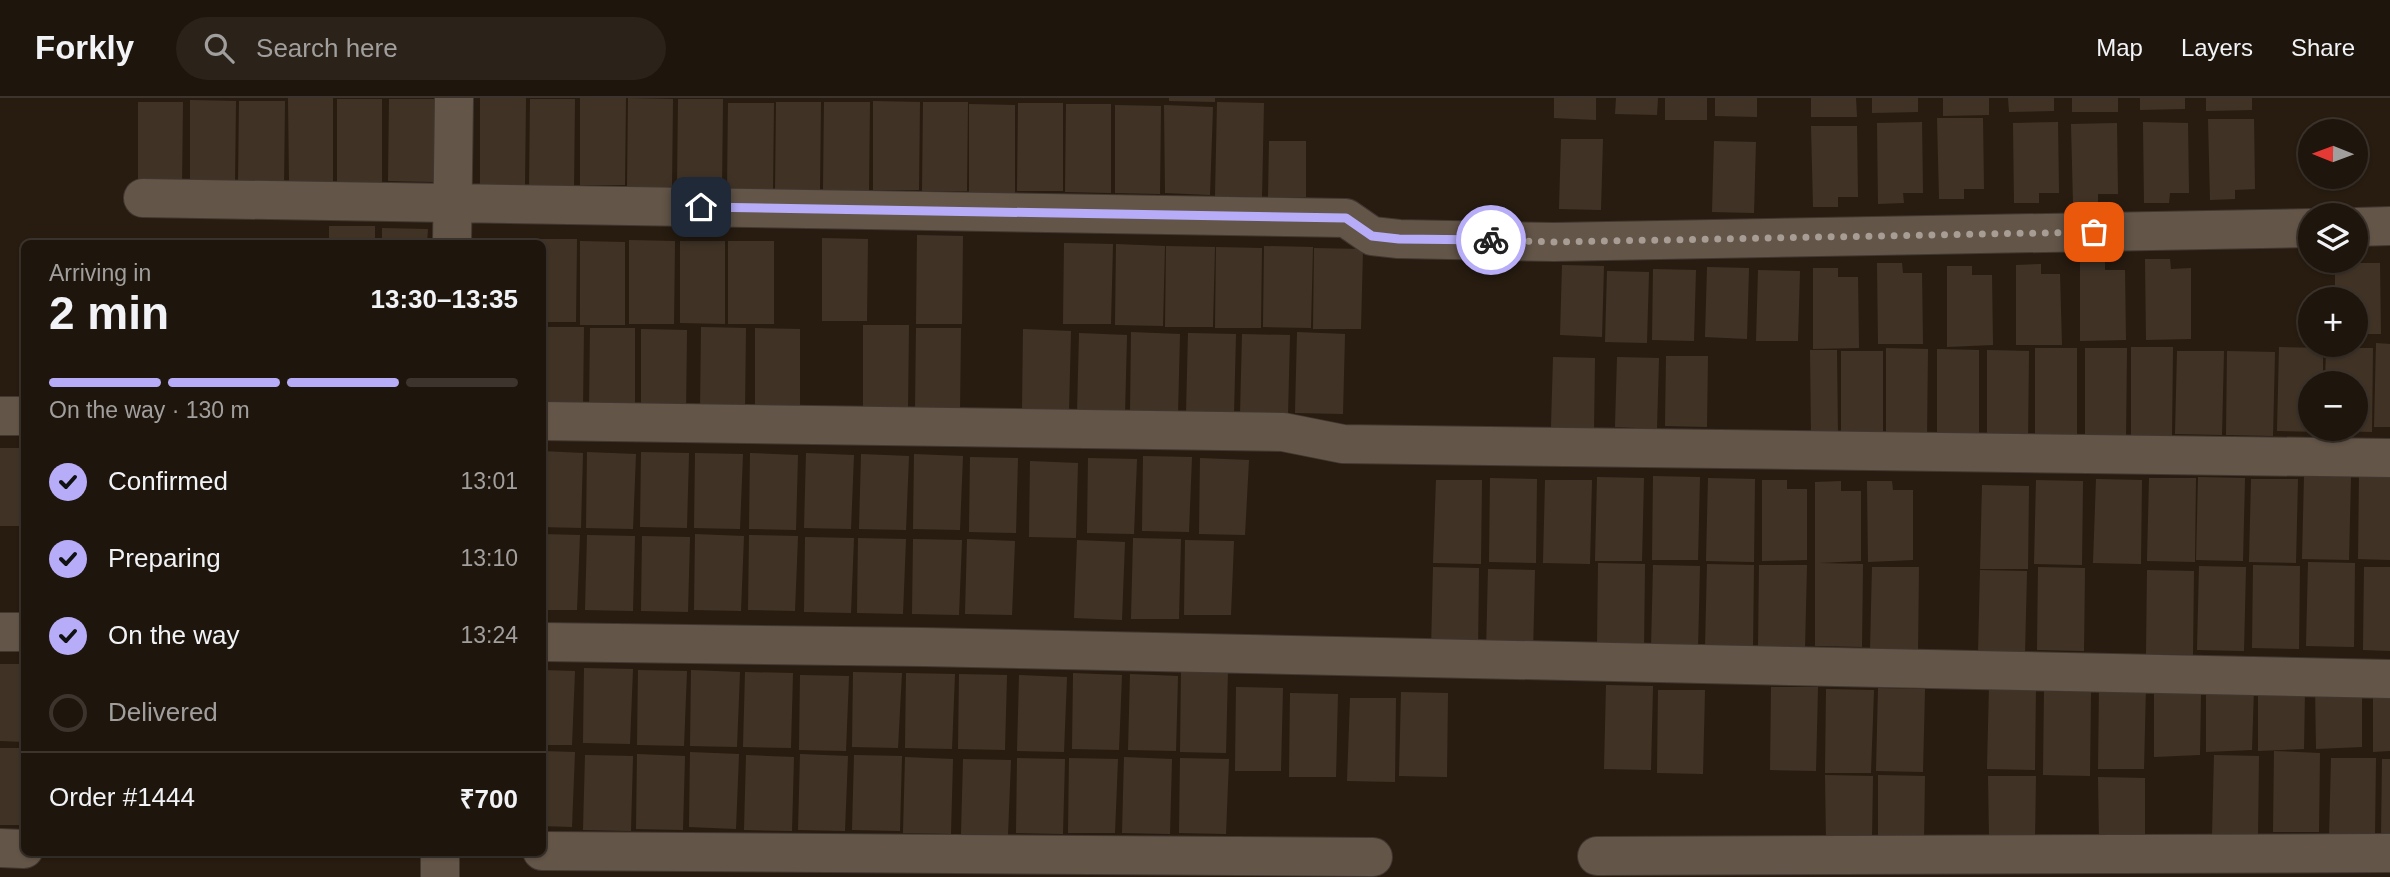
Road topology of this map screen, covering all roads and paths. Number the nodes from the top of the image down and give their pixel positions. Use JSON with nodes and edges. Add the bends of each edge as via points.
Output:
{"nodes":[{"id":1,"x":454,"y":98,"type":"edge"},
{"id":2,"x":144,"y":198,"type":"dead end"},
{"id":3,"x":452,"y":203,"type":"junction"},
{"id":4,"x":2390,"y":226,"type":"edge"},
{"id":5,"x":2368,"y":227,"type":"edge"},
{"id":6,"x":2298,"y":228,"type":"edge"},
{"id":7,"x":452,"y":240,"type":"edge"},
{"id":8,"x":0,"y":416,"type":"edge"},
{"id":9,"x":21,"y":416,"type":"edge"},
{"id":10,"x":546,"y":421,"type":"edge"},
{"id":11,"x":2390,"y":458,"type":"edge"},
{"id":12,"x":0,"y":632,"type":"edge"},
{"id":13,"x":21,"y":632,"type":"edge"},
{"id":14,"x":546,"y":642,"type":"edge"},
{"id":15,"x":2390,"y":680,"type":"edge"},
{"id":16,"x":0,"y":849,"type":"edge"},
{"id":17,"x":21,"y":849,"type":"edge"},
{"id":18,"x":546,"y":851,"type":"edge"},
{"id":19,"x":2390,"y":853,"type":"edge"},
{"id":20,"x":440,"y":856,"type":"edge"},
{"id":21,"x":1597,"y":856,"type":"dead end"},
{"id":22,"x":1373,"y":858,"type":"dead end"},
{"id":23,"x":440,"y":877,"type":"edge"}],
"edges":[{"from":1,"to":3,"type":"street"},
{"from":2,"to":3,"type":"street"},
{"from":3,"to":6,"type":"street","via":[[1346,218],[1372,236],[1554,242]]},
{"from":3,"to":7,"type":"street"},
{"from":4,"to":5,"type":"street"},
{"from":8,"to":9,"type":"street"},
{"from":10,"to":11,"type":"street","via":[[1283,432],[1343,444]]},
{"from":12,"to":13,"type":"street"},
{"from":14,"to":15,"type":"street"},
{"from":16,"to":17,"type":"street"},
{"from":18,"to":22,"type":"street"},
{"from":19,"to":21,"type":"street"},
{"from":20,"to":23,"type":"street"}]}
